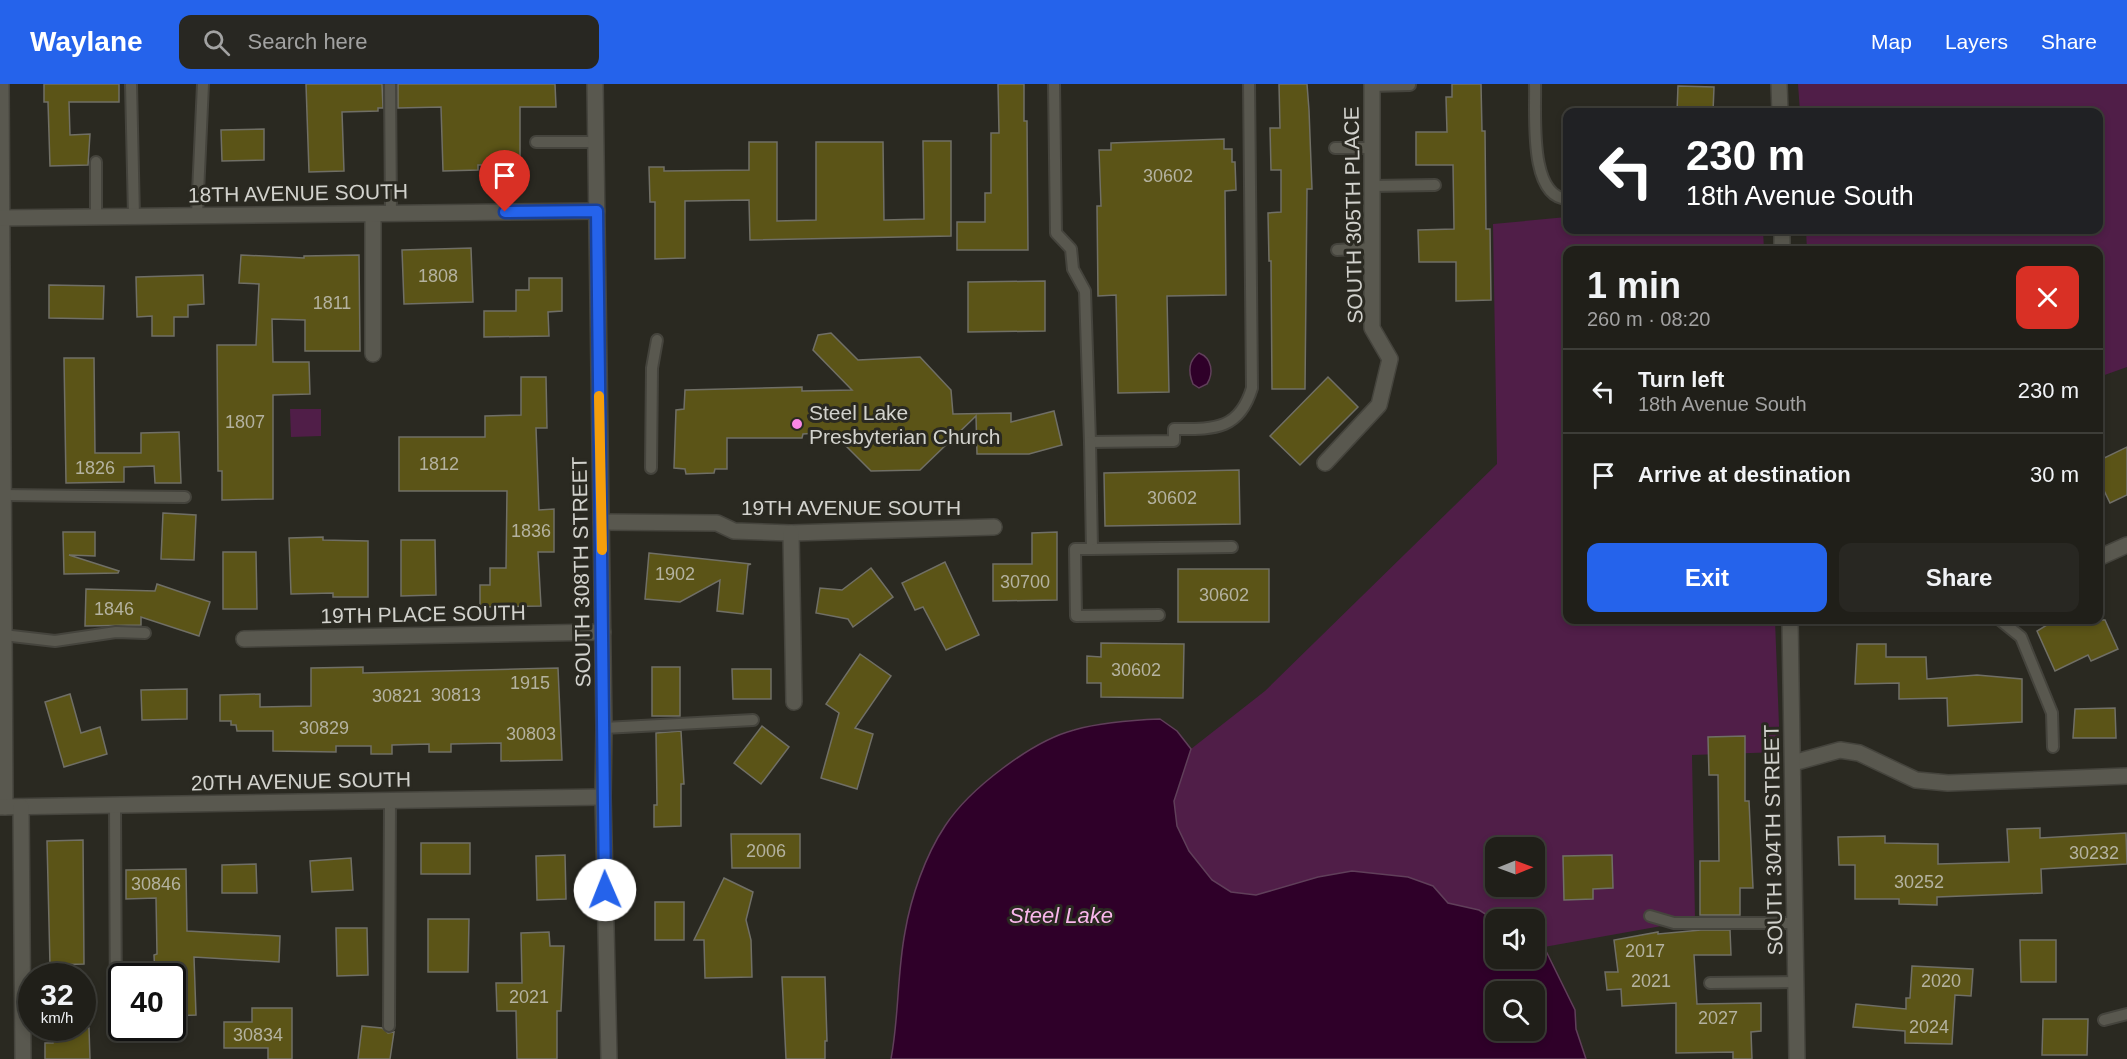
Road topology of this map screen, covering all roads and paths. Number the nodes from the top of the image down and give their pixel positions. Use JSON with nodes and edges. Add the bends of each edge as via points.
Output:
{"nodes":[{"id":1,"x":2,"y":84,"type":"edge"},
{"id":2,"x":131,"y":84,"type":"edge"},
{"id":3,"x":203,"y":84,"type":"edge"},
{"id":4,"x":390,"y":84,"type":"edge"},
{"id":5,"x":595,"y":84,"type":"edge"},
{"id":6,"x":1054,"y":84,"type":"edge"},
{"id":7,"x":1249,"y":84,"type":"edge"},
{"id":8,"x":1535,"y":84,"type":"edge"},
{"id":9,"x":1779,"y":84,"type":"edge"},
{"id":10,"x":1372,"y":85,"type":"edge"},
{"id":11,"x":1410,"y":86,"type":"dead end"},
{"id":12,"x":1780,"y":108,"type":"edge"},
{"id":13,"x":536,"y":142,"type":"dead end"},
{"id":14,"x":596,"y":142,"type":"junction"},
{"id":15,"x":1335,"y":148,"type":"dead end"},
{"id":16,"x":1372,"y":148,"type":"junction"},
{"id":17,"x":96,"y":162,"type":"dead end"},
{"id":18,"x":1435,"y":185,"type":"dead end"},
{"id":19,"x":1372,"y":186,"type":"junction"},
{"id":20,"x":1563,"y":198,"type":"edge"},
{"id":21,"x":597,"y":211,"type":"junction"},
{"id":22,"x":373,"y":213,"type":"junction"},
{"id":23,"x":391,"y":213,"type":"junction"},
{"id":24,"x":197,"y":215,"type":"junction"},
{"id":25,"x":134,"y":216,"type":"junction"},
{"id":26,"x":96,"y":217,"type":"junction"},
{"id":27,"x":1,"y":218,"type":"edge"},
{"id":28,"x":1372,"y":248,"type":"junction"},
{"id":29,"x":1337,"y":250,"type":"dead end"},
{"id":30,"x":657,"y":340,"type":"dead end"},
{"id":31,"x":373,"y":354,"type":"dead end"},
{"id":32,"x":1090,"y":442,"type":"junction"},
{"id":33,"x":1325,"y":463,"type":"dead end"},
{"id":34,"x":651,"y":468,"type":"dead end"},
{"id":35,"x":2,"y":495,"type":"junction"},
{"id":36,"x":185,"y":497,"type":"dead end"},
{"id":37,"x":602,"y":522,"type":"junction"},
{"id":38,"x":994,"y":527,"type":"dead end"},
{"id":39,"x":791,"y":533,"type":"junction"},
{"id":40,"x":2127,"y":545,"type":"edge"},
{"id":41,"x":1232,"y":547,"type":"dead end"},
{"id":42,"x":1092,"y":549,"type":"junction"},
{"id":43,"x":2103,"y":556,"type":"edge"},
{"id":44,"x":1159,"y":615,"type":"dead end"},
{"id":45,"x":1790,"y":624,"type":"edge"},
{"id":46,"x":2005,"y":624,"type":"edge"},
{"id":47,"x":603,"y":632,"type":"junction"},
{"id":48,"x":145,"y":633,"type":"dead end"},
{"id":49,"x":3,"y":635,"type":"junction"},
{"id":50,"x":244,"y":639,"type":"dead end"},
{"id":51,"x":794,"y":702,"type":"dead end"},
{"id":52,"x":753,"y":720,"type":"dead end"},
{"id":53,"x":604,"y":728,"type":"junction"},
{"id":54,"x":2053,"y":747,"type":"dead end"},
{"id":55,"x":1793,"y":763,"type":"junction"},
{"id":56,"x":2127,"y":776,"type":"edge"},
{"id":57,"x":603,"y":797,"type":"junction"},
{"id":58,"x":390,"y":801,"type":"junction"},
{"id":59,"x":115,"y":805,"type":"junction"},
{"id":60,"x":2,"y":807,"type":"edge"},
{"id":61,"x":21,"y":807,"type":"junction"},
{"id":62,"x":1650,"y":916,"type":"dead end"},
{"id":63,"x":1795,"y":923,"type":"junction"},
{"id":64,"x":116,"y":963,"type":"edge"},
{"id":65,"x":1796,"y":982,"type":"junction"},
{"id":66,"x":1710,"y":983,"type":"dead end"},
{"id":67,"x":2127,"y":1014,"type":"edge"},
{"id":68,"x":2104,"y":1020,"type":"dead end"},
{"id":69,"x":389,"y":1026,"type":"dead end"},
{"id":70,"x":23,"y":1059,"type":"edge"},
{"id":71,"x":609,"y":1059,"type":"edge"},
{"id":72,"x":1797,"y":1059,"type":"edge"}],
"edges":[{"from":1,"to":27,"type":"street"},
{"from":2,"to":25,"type":"lane"},
{"from":3,"to":24,"type":"lane"},
{"from":4,"to":23,"type":"lane"},
{"from":5,"to":14,"type":"street","name":"SOUTH 308TH STREET"},
{"from":6,"to":32,"type":"lane","via":[[1056,233],[1071,249],[1073,269],[1085,291]]},
{"from":7,"to":32,"type":"lane","via":[[1252,388],[1247,406],[1234,420],[1210,429],[1174,429],[1174,441]]},
{"from":8,"to":20,"type":"lane","via":[[1542,179],[1547,190]]},
{"from":9,"to":12,"type":"street"},
{"from":10,"to":11,"type":"lane"},
{"from":10,"to":16,"type":"street","name":"SOUTH 305TH PLACE"},
{"from":13,"to":14,"type":"lane"},
{"from":14,"to":21,"type":"street","name":"SOUTH 308TH STREET"},
{"from":15,"to":16,"type":"lane"},
{"from":16,"to":19,"type":"street","name":"SOUTH 305TH PLACE"},
{"from":17,"to":26,"type":"lane"},
{"from":18,"to":19,"type":"lane"},
{"from":19,"to":28,"type":"street","name":"SOUTH 305TH PLACE"},
{"from":21,"to":23,"type":"street","name":"18TH AVENUE SOUTH"},
{"from":21,"to":37,"type":"street","name":"SOUTH 308TH STREET"},
{"from":22,"to":23,"type":"street","name":"18TH AVENUE SOUTH"},
{"from":22,"to":24,"type":"street","name":"18TH AVENUE SOUTH"},
{"from":22,"to":31,"type":"street"},
{"from":24,"to":25,"type":"street","name":"18TH AVENUE SOUTH"},
{"from":25,"to":26,"type":"street","name":"18TH AVENUE SOUTH"},
{"from":26,"to":27,"type":"street","name":"18TH AVENUE SOUTH"},
{"from":27,"to":35,"type":"street"},
{"from":28,"to":29,"type":"lane"},
{"from":28,"to":33,"type":"street","name":"SOUTH 305TH PLACE","via":[[1372,328],[1390,359],[1379,405]]},
{"from":30,"to":34,"type":"lane","via":[[652,368]]},
{"from":32,"to":42,"type":"lane"},
{"from":35,"to":36,"type":"lane"},
{"from":35,"to":49,"type":"street"},
{"from":37,"to":39,"type":"street","name":"19TH AVENUE SOUTH","via":[[717,523],[734,531]]},
{"from":37,"to":47,"type":"street","name":"SOUTH 308TH STREET"},
{"from":38,"to":39,"type":"street","name":"19TH AVENUE SOUTH"},
{"from":39,"to":51,"type":"street"},
{"from":40,"to":43,"type":"street"},
{"from":41,"to":42,"type":"lane"},
{"from":42,"to":44,"type":"lane","via":[[1074,549],[1076,616]]},
{"from":45,"to":55,"type":"street","name":"SOUTH 304TH STREET"},
{"from":46,"to":54,"type":"lane","via":[[2021,637],[2052,712]]},
{"from":47,"to":50,"type":"street","name":"19TH PLACE SOUTH"},
{"from":47,"to":53,"type":"street","name":"SOUTH 308TH STREET"},
{"from":48,"to":49,"type":"lane","via":[[116,632],[55,641]]},
{"from":49,"to":60,"type":"street"},
{"from":52,"to":53,"type":"lane"},
{"from":53,"to":57,"type":"street","name":"SOUTH 308TH STREET"},
{"from":55,"to":56,"type":"street","via":[[1840,750],[1859,753],[1916,780],[1948,783]]},
{"from":55,"to":63,"type":"street","name":"SOUTH 304TH STREET"},
{"from":57,"to":58,"type":"street","name":"20TH AVENUE SOUTH"},
{"from":57,"to":71,"type":"street","name":"SOUTH 308TH STREET"},
{"from":58,"to":59,"type":"street","name":"20TH AVENUE SOUTH"},
{"from":58,"to":69,"type":"lane"},
{"from":59,"to":61,"type":"street","name":"20TH AVENUE SOUTH"},
{"from":59,"to":64,"type":"lane"},
{"from":60,"to":61,"type":"street","name":"20TH AVENUE SOUTH"},
{"from":61,"to":70,"type":"street"},
{"from":62,"to":63,"type":"lane","via":[[1674,923]]},
{"from":63,"to":65,"type":"street","name":"SOUTH 304TH STREET"},
{"from":65,"to":66,"type":"lane"},
{"from":65,"to":72,"type":"street","name":"SOUTH 304TH STREET"},
{"from":67,"to":68,"type":"lane"}]}
